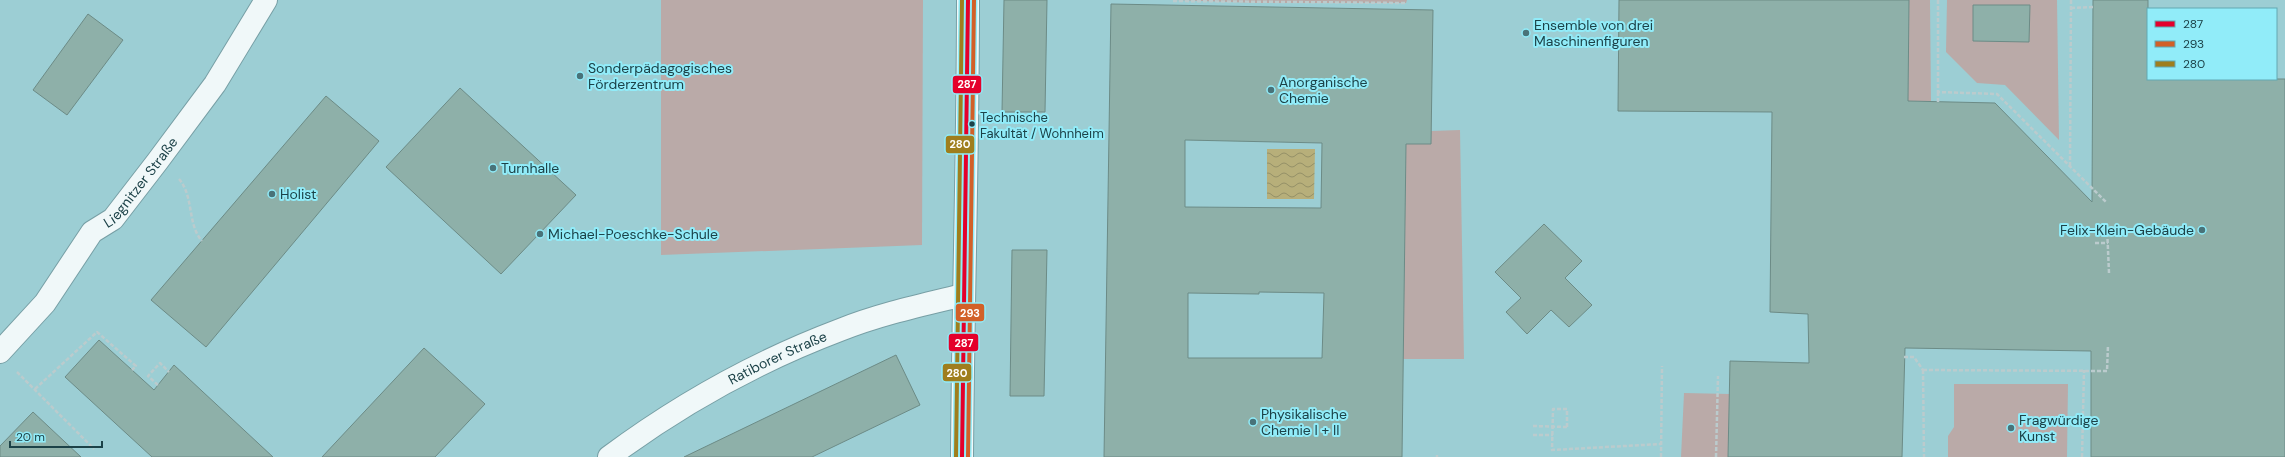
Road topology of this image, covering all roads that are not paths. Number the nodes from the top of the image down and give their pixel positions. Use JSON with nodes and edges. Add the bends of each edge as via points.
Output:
{"nodes":[{"id":1,"x":266,"y":0,"type":"edge"},
{"id":2,"x":968,"y":0,"type":"edge"},
{"id":3,"x":963,"y":295,"type":"junction"},
{"id":4,"x":6,"y":360,"type":"edge"},
{"id":5,"x":609,"y":457,"type":"edge"},
{"id":6,"x":962,"y":457,"type":"edge"}],
"edges":[{"from":1,"to":4,"type":"street","name":"Liegnitzer Straße","via":[[215,84],[113,219],[92,232]]},
{"from":2,"to":3,"type":"street"},
{"from":3,"to":5,"type":"street","name":"Ratiborer Straße","via":[[841,329],[752,369],[655,423]]},
{"from":3,"to":6,"type":"street"}]}
